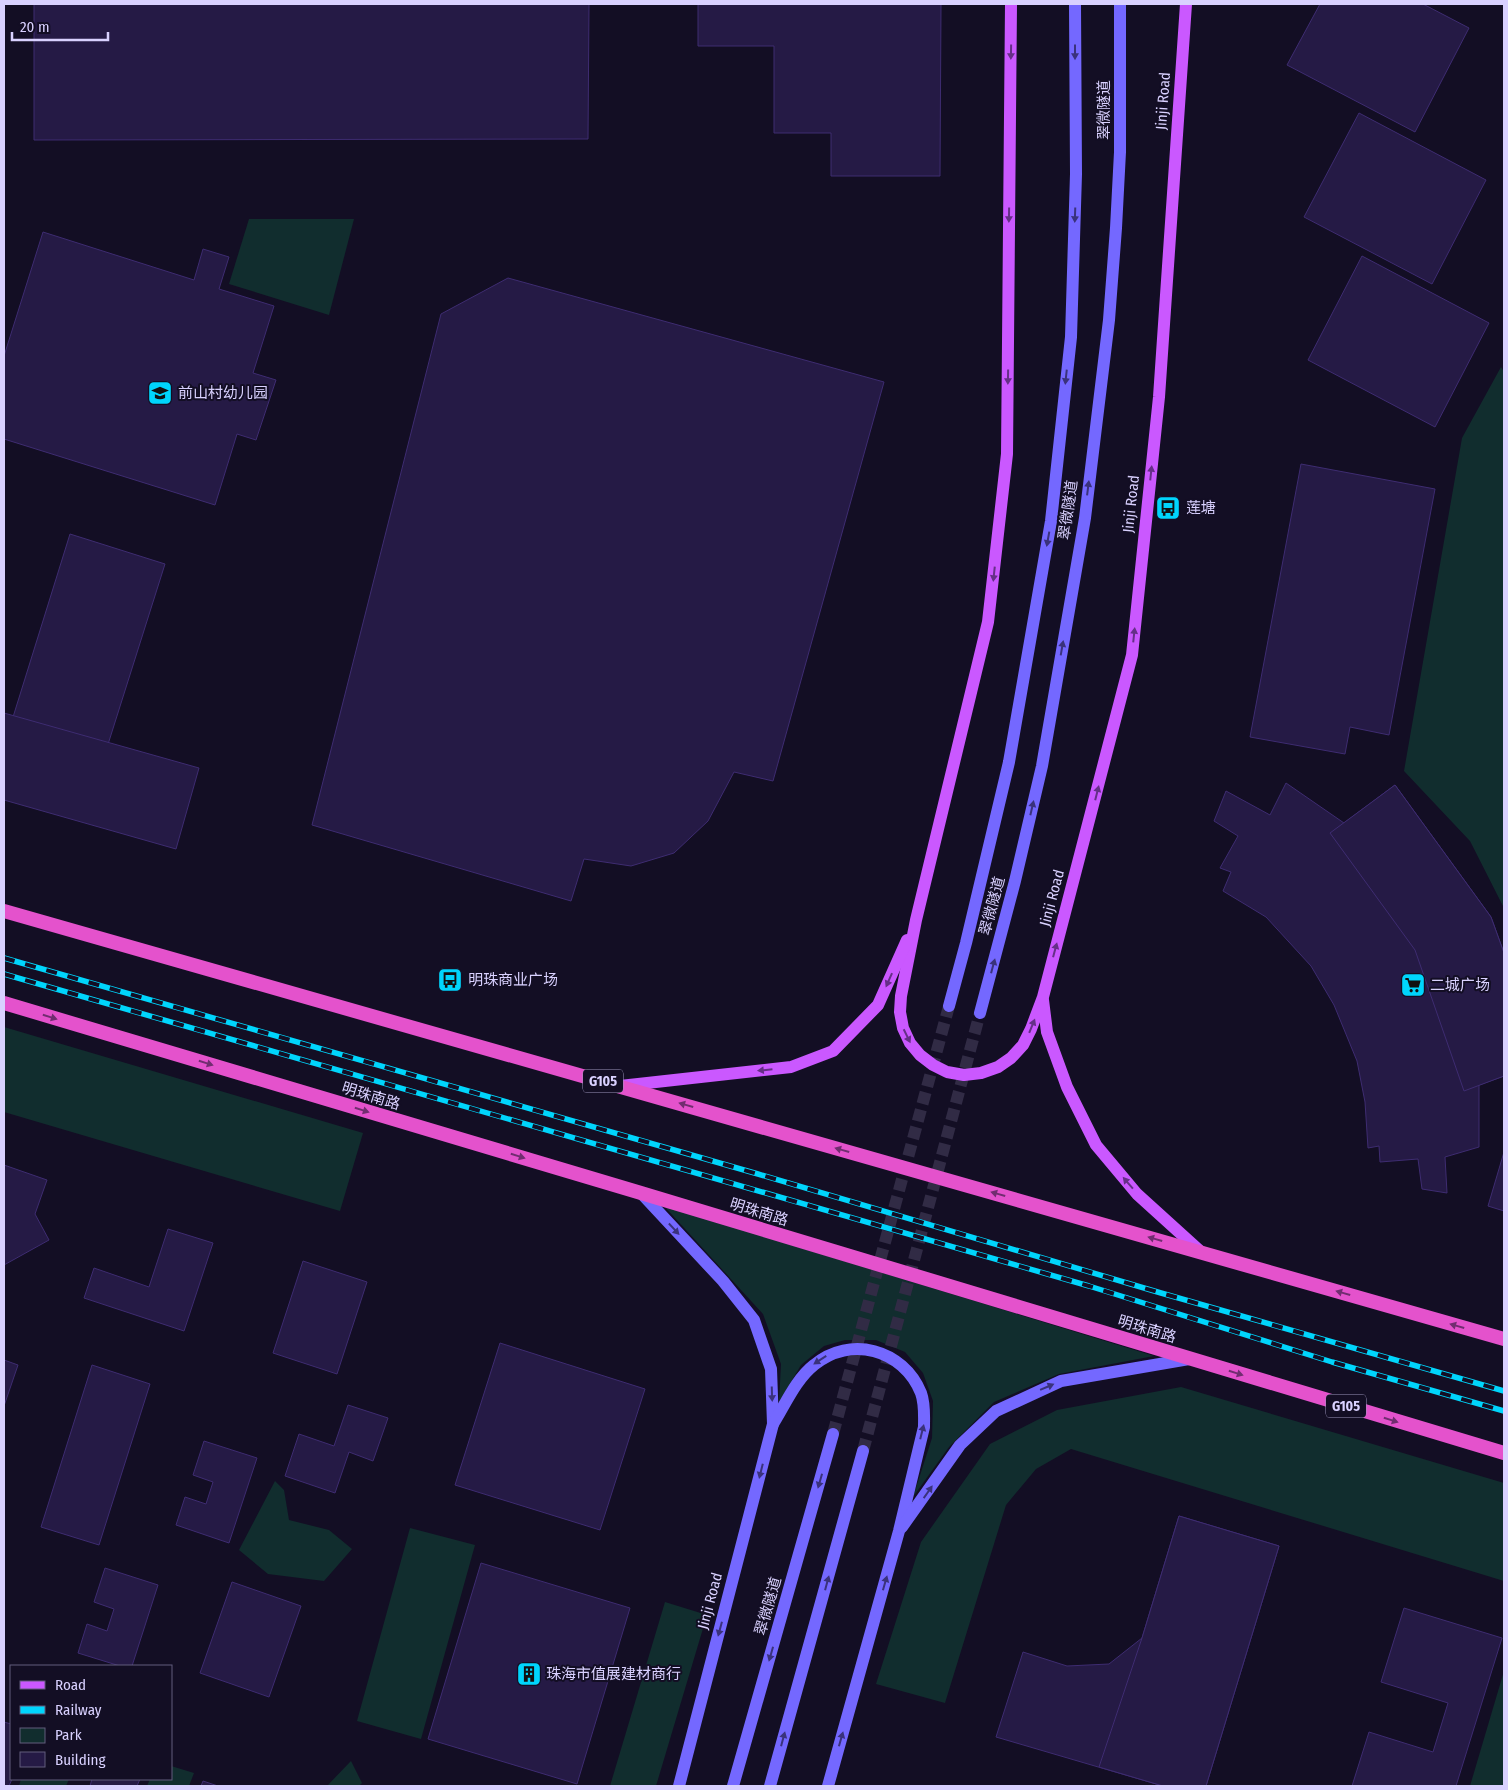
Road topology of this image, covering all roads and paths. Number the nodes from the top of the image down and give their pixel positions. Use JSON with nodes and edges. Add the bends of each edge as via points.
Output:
{"nodes":[{"id":1,"x":1011,"y":4,"type":"edge"},
{"id":2,"x":1075,"y":4,"type":"edge"},
{"id":3,"x":1120,"y":4,"type":"edge"},
{"id":4,"x":1186,"y":4,"type":"edge"},
{"id":5,"x":4,"y":911,"type":"edge"},
{"id":6,"x":916,"y":920,"type":"junction"},
{"id":7,"x":1043,"y":997,"type":"junction"},
{"id":8,"x":4,"y":1003,"type":"edge"},
{"id":9,"x":948,"y":1006,"type":"tunnel mouth"},
{"id":10,"x":980,"y":1013,"type":"tunnel mouth"},
{"id":11,"x":619,"y":1086,"type":"junction"},
{"id":12,"x":641,"y":1193,"type":"junction"},
{"id":13,"x":1201,"y":1252,"type":"junction"},
{"id":14,"x":1504,"y":1339,"type":"edge"},
{"id":15,"x":1189,"y":1359,"type":"junction"},
{"id":16,"x":773,"y":1424,"type":"junction"},
{"id":17,"x":833,"y":1434,"type":"tunnel mouth"},
{"id":18,"x":863,"y":1451,"type":"tunnel mouth"},
{"id":19,"x":1504,"y":1453,"type":"edge"},
{"id":20,"x":899,"y":1531,"type":"junction"},
{"id":21,"x":679,"y":1786,"type":"edge"},
{"id":22,"x":733,"y":1786,"type":"edge"},
{"id":23,"x":770,"y":1786,"type":"edge"},
{"id":24,"x":828,"y":1786,"type":"edge"}],
"edges":[{"from":1,"to":6,"type":"main road","one_way":true,"via":[[1006,464],[988,622]]},
{"from":2,"to":9,"type":"main road","name":"翠微隧道","one_way":true,"via":[[1076,174],[1071,337],[1051,521],[1009,762]]},
{"from":10,"to":3,"type":"main road","name":"翠微隧道","one_way":true,"via":[[1042,766],[1085,518],[1116,237],[1120,152]]},
{"from":7,"to":4,"type":"main road","name":"Jinji Road","one_way":true,"via":[[1132,655],[1158,396]]},
{"from":5,"to":11,"type":"highway","number":"G105"},
{"from":6,"to":7,"type":"main road","one_way":true,"via":[[900,1012],[910,1043],[933,1065],[964,1075],[998,1067],[1023,1045]]},
{"from":6,"to":11,"type":"main road","one_way":true,"via":[[878,1005],[833,1051],[791,1067]]},
{"from":13,"to":7,"type":"main road","one_way":true,"via":[[1138,1194],[1096,1145],[1067,1087],[1046,1032]]},
{"from":8,"to":12,"type":"highway","name":"明珠南路","number":"G105","one_way":true},
{"from":13,"to":11,"type":"highway","number":"G105","one_way":true},
{"from":12,"to":15,"type":"highway","name":"明珠南路","number":"G105"},
{"from":12,"to":16,"type":"main road","one_way":true,"via":[[723,1281],[754,1320],[771,1369]]},
{"from":14,"to":13,"type":"highway","number":"G105","one_way":true},
{"from":15,"to":19,"type":"highway","name":"明珠南路","number":"G105","one_way":true},
{"from":20,"to":15,"type":"main road","one_way":true,"via":[[960,1445],[996,1411],[1061,1381]]},
{"from":20,"to":16,"type":"main road","one_way":true,"via":[[924,1427],[921,1394],[904,1367],[892,1357],[860,1348],[827,1356],[801,1378]]},
{"from":16,"to":21,"type":"main road","name":"Jinji Road","one_way":true},
{"from":17,"to":22,"type":"main road","name":"翠微隧道","one_way":true},
{"from":23,"to":18,"type":"main road","one_way":true},
{"from":24,"to":20,"type":"main road","one_way":true}]}
